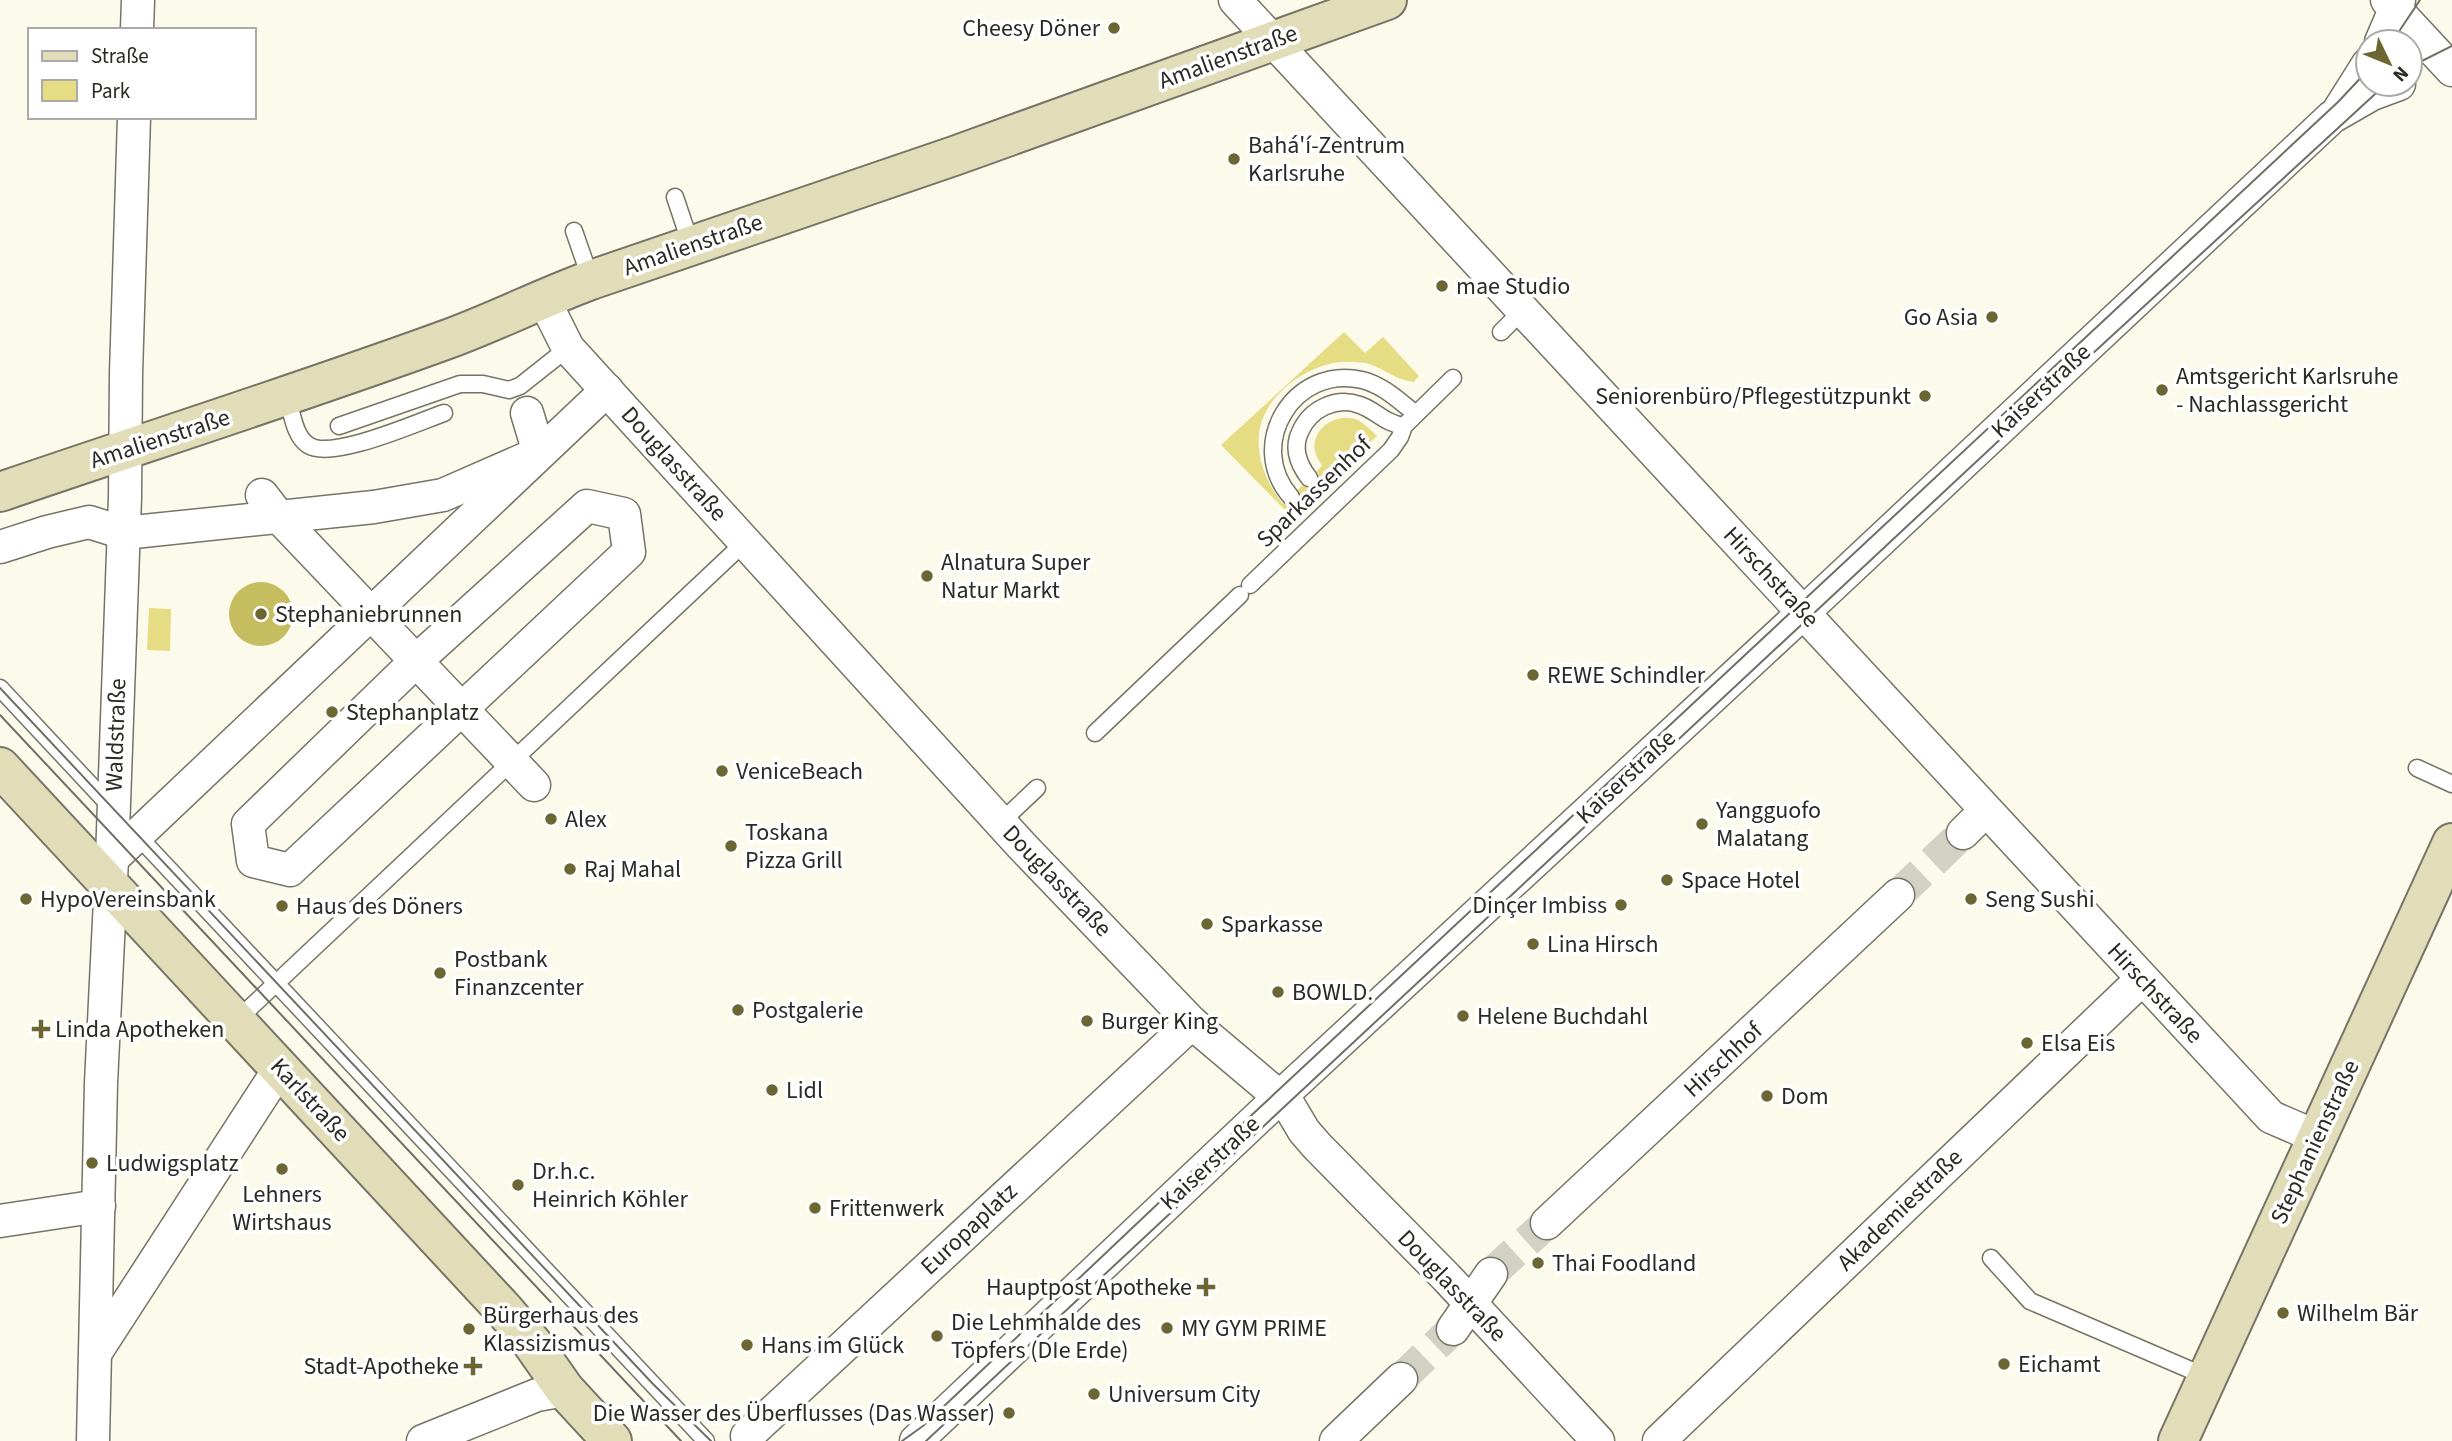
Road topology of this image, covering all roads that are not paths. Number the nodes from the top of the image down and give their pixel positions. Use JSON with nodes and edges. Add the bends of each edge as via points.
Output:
{"nodes":[{"id":1,"x":138,"y":0,"type":"edge"},
{"id":2,"x":1235,"y":0,"type":"edge"},
{"id":3,"x":1387,"y":0,"type":"edge"},
{"id":4,"x":2394,"y":3,"type":"edge"},
{"id":5,"x":137,"y":28,"type":"edge"},
{"id":6,"x":2386,"y":28,"type":"edge"},
{"id":7,"x":1273,"y":40,"type":"junction"},
{"id":8,"x":2451,"y":67,"type":"edge"},
{"id":9,"x":2424,"y":76,"type":"edge"},
{"id":10,"x":2354,"y":86,"type":"edge"},
{"id":11,"x":2365,"y":98,"type":"edge"},
{"id":12,"x":2336,"y":114,"type":"junction"},
{"id":13,"x":134,"y":119,"type":"edge"},
{"id":14,"x":676,"y":197,"type":"dead end"},
{"id":15,"x":574,"y":231,"type":"dead end"},
{"id":16,"x":691,"y":245,"type":"junction"},
{"id":17,"x":591,"y":280,"type":"junction"},
{"id":18,"x":542,"y":298,"type":"junction"},
{"id":19,"x":1523,"y":310,"type":"junction"},
{"id":20,"x":1501,"y":332,"type":"dead end"},
{"id":21,"x":568,"y":348,"type":"junction"},
{"id":22,"x":1453,"y":378,"type":"dead end"},
{"id":23,"x":607,"y":390,"type":"junction"},
{"id":24,"x":287,"y":396,"type":"junction"},
{"id":25,"x":444,"y":413,"type":"dead end"},
{"id":26,"x":527,"y":413,"type":"dead end"},
{"id":27,"x":1416,"y":414,"type":"junction"},
{"id":28,"x":339,"y":426,"type":"dead end"},
{"id":29,"x":1404,"y":426,"type":"junction"},
{"id":30,"x":125,"y":448,"type":"junction"},
{"id":31,"x":539,"y":453,"type":"junction"},
{"id":32,"x":1309,"y":478,"type":"dead end"},
{"id":33,"x":0,"y":492,"type":"edge"},
{"id":34,"x":1291,"y":497,"type":"dead end"},
{"id":35,"x":271,"y":506,"type":"junction"},
{"id":36,"x":124,"y":533,"type":"junction"},
{"id":37,"x":745,"y":542,"type":"junction"},
{"id":38,"x":0,"y":547,"type":"edge"},
{"id":39,"x":1804,"y":612,"type":"junction"},
{"id":40,"x":372,"y":615,"type":"junction"},
{"id":41,"x":416,"y":661,"type":"junction"},
{"id":42,"x":0,"y":688,"type":"edge"},
{"id":43,"x":462,"y":710,"type":"junction"},
{"id":44,"x":1095,"y":733,"type":"dead end"},
{"id":45,"x":511,"y":761,"type":"junction"},
{"id":46,"x":0,"y":767,"type":"edge"},
{"id":47,"x":2417,"y":768,"type":"dead end"},
{"id":48,"x":2452,"y":784,"type":"edge"},
{"id":49,"x":534,"y":785,"type":"dead end"},
{"id":50,"x":1037,"y":788,"type":"dead end"},
{"id":51,"x":113,"y":809,"type":"junction"},
{"id":52,"x":1985,"y":811,"type":"junction"},
{"id":53,"x":1001,"y":822,"type":"junction"},
{"id":54,"x":1963,"y":833,"type":"tunnel mouth"},
{"id":55,"x":137,"y":835,"type":"junction"},
{"id":56,"x":2452,"y":843,"type":"edge"},
{"id":57,"x":112,"y":872,"type":"junction"},
{"id":58,"x":1898,"y":895,"type":"tunnel mouth"},
{"id":59,"x":2142,"y":979,"type":"junction"},
{"id":60,"x":275,"y":983,"type":"junction"},
{"id":61,"x":236,"y":1021,"type":"junction"},
{"id":62,"x":1192,"y":1023,"type":"junction"},
{"id":63,"x":280,"y":1068,"type":"junction"},
{"id":64,"x":1268,"y":1104,"type":"junction"},
{"id":65,"x":2317,"y":1137,"type":"junction"},
{"id":66,"x":99,"y":1206,"type":"junction"},
{"id":67,"x":0,"y":1221,"type":"edge"},
{"id":68,"x":1546,"y":1223,"type":"tunnel mouth"},
{"id":69,"x":1991,"y":1258,"type":"dead end"},
{"id":70,"x":1491,"y":1274,"type":"tunnel mouth"},
{"id":71,"x":1462,"y":1317,"type":"junction"},
{"id":72,"x":95,"y":1353,"type":"junction"},
{"id":73,"x":2207,"y":1377,"type":"junction"},
{"id":74,"x":1401,"y":1379,"type":"tunnel mouth"},
{"id":75,"x":565,"y":1390,"type":"junction"},
{"id":76,"x":747,"y":1436,"type":"dead end"},
{"id":77,"x":93,"y":1441,"type":"edge"},
{"id":78,"x":423,"y":1441,"type":"edge"},
{"id":79,"x":612,"y":1441,"type":"edge"},
{"id":80,"x":706,"y":1441,"type":"edge"},
{"id":81,"x":916,"y":1441,"type":"edge"},
{"id":82,"x":1336,"y":1441,"type":"edge"},
{"id":83,"x":1598,"y":1441,"type":"edge"},
{"id":84,"x":1659,"y":1441,"type":"edge"},
{"id":85,"x":2178,"y":1441,"type":"edge"}],
"edges":[{"from":1,"to":5,"type":"street"},
{"from":2,"to":7,"type":"street","name":"Hirschstraße"},
{"from":3,"to":7,"type":"main road","name":"Amalienstraße"},
{"from":4,"to":6,"type":"street"},
{"from":4,"to":8,"type":"street"},
{"from":7,"to":16,"type":"main road","name":"Amalienstraße"},
{"from":7,"to":19,"type":"street","name":"Hirschstraße"},
{"from":8,"to":9,"type":"street"},
{"from":10,"to":12,"type":"street"},
{"from":11,"to":12,"type":"street"},
{"from":12,"to":39,"type":"street","name":"Kaiserstraße"},
{"from":13,"to":30,"type":"street","name":"Waldstraße"},
{"from":14,"to":16,"type":"lane"},
{"from":15,"to":17,"type":"lane"},
{"from":16,"to":17,"type":"main road","name":"Amalienstraße"},
{"from":17,"to":18,"type":"main road","name":"Amalienstraße"},
{"from":18,"to":21,"type":"street","name":"Douglasstraße"},
{"from":18,"to":24,"type":"main road","name":"Amalienstraße","via":[[452,337]]},
{"from":19,"to":20,"type":"lane"},
{"from":19,"to":39,"type":"street","name":"Hirschstraße"},
{"from":21,"to":23,"type":"street","name":"Douglasstraße"},
{"from":21,"to":28,"type":"lane","via":[[509,390],[460,384]]},
{"from":22,"to":27,"type":"lane","name":"Sparkassenhof"},
{"from":23,"to":31,"type":"street"},
{"from":23,"to":37,"type":"street","name":"Douglasstraße"},
{"from":24,"to":25,"type":"lane","via":[[299,436],[316,448],[346,447]]},
{"from":24,"to":30,"type":"main road","name":"Amalienstraße"},
{"from":26,"to":31,"type":"street"},
{"from":27,"to":29,"type":"lane","name":"Sparkassenhof"},
{"from":27,"to":34,"type":"lane","name":"Sparkassenhof","via":[[1391,394],[1361,380],[1333,379],[1309,387],[1291,402],[1273,441],[1278,478]]},
{"from":29,"to":32,"type":"lane","name":"Sparkassenhof","via":[[1390,424],[1352,403],[1321,408],[1305,423],[1298,440],[1297,458]]},
{"from":29,"to":44,"type":"lane","name":"Sparkassenhof","via":[[1391,450]]},
{"from":30,"to":33,"type":"main road","name":"Amalienstraße"},
{"from":30,"to":36,"type":"street","name":"Waldstraße"},
{"from":31,"to":35,"type":"street","via":[[443,495],[374,507]]},
{"from":31,"to":40,"type":"street"},
{"from":35,"to":36,"type":"street"},
{"from":35,"to":40,"type":"street"},
{"from":36,"to":38,"type":"street","via":[[89,522]]},
{"from":36,"to":51,"type":"street","name":"Waldstraße"},
{"from":37,"to":45,"type":"lane"},
{"from":37,"to":53,"type":"street","name":"Douglasstraße"},
{"from":39,"to":52,"type":"street","name":"Hirschstraße"},
{"from":39,"to":64,"type":"street","name":"Kaiserstraße"},
{"from":40,"to":41,"type":"street"},
{"from":40,"to":55,"type":"street"},
{"from":41,"to":43,"type":"street"},
{"from":41,"to":43,"type":"street","via":[[587,506],[624,514],[629,552]]},
{"from":41,"to":43,"type":"street","via":[[248,824],[253,860],[290,870]]},
{"from":42,"to":51,"type":"lane"},
{"from":43,"to":45,"type":"street"},
{"from":45,"to":49,"type":"street"},
{"from":45,"to":60,"type":"lane"},
{"from":46,"to":57,"type":"main road","name":"Karlstraße"},
{"from":47,"to":48,"type":"lane"},
{"from":50,"to":53,"type":"lane"},
{"from":51,"to":55,"type":"lane"},
{"from":51,"to":57,"type":"street","name":"Waldstraße"},
{"from":52,"to":54,"type":"street"},
{"from":52,"to":59,"type":"street","name":"Hirschstraße"},
{"from":53,"to":62,"type":"street","name":"Douglasstraße"},
{"from":55,"to":57,"type":"street"},
{"from":55,"to":60,"type":"lane"},
{"from":56,"to":65,"type":"main road","name":"Stephanienstraße"},
{"from":57,"to":61,"type":"main road","name":"Karlstraße"},
{"from":57,"to":66,"type":"street","name":"Waldstraße"},
{"from":58,"to":68,"type":"street","name":"Hirschhof"},
{"from":59,"to":65,"type":"street","name":"Hirschstraße","via":[[2271,1117]]},
{"from":59,"to":84,"type":"street","name":"Akademiestraße"},
{"from":60,"to":61,"type":"lane"},
{"from":60,"to":80,"type":"lane"},
{"from":61,"to":63,"type":"main road","name":"Karlstraße"},
{"from":62,"to":64,"type":"street","name":"Douglasstraße"},
{"from":62,"to":76,"type":"street","name":"Europaplatz"},
{"from":63,"to":72,"type":"street","via":[[181,1209]]},
{"from":63,"to":75,"type":"main road","name":"Karlstraße","via":[[505,1311]]},
{"from":64,"to":71,"type":"street","name":"Douglasstraße","via":[[1289,1104],[1304,1131]]},
{"from":64,"to":81,"type":"street","name":"Kaiserstraße"},
{"from":65,"to":73,"type":"main road","name":"Stephanienstraße"},
{"from":66,"to":67,"type":"street"},
{"from":66,"to":72,"type":"street","name":"Waldstraße"},
{"from":69,"to":73,"type":"lane","via":[[2030,1301]]},
{"from":70,"to":71,"type":"street"},
{"from":71,"to":83,"type":"street","name":"Douglasstraße"},
{"from":72,"to":77,"type":"street","name":"Waldstraße"},
{"from":73,"to":85,"type":"main road","name":"Stephanienstraße"},
{"from":74,"to":82,"type":"street"},
{"from":75,"to":78,"type":"street","via":[[537,1395]]},
{"from":75,"to":79,"type":"main road","name":"Karlstraße"}]}
